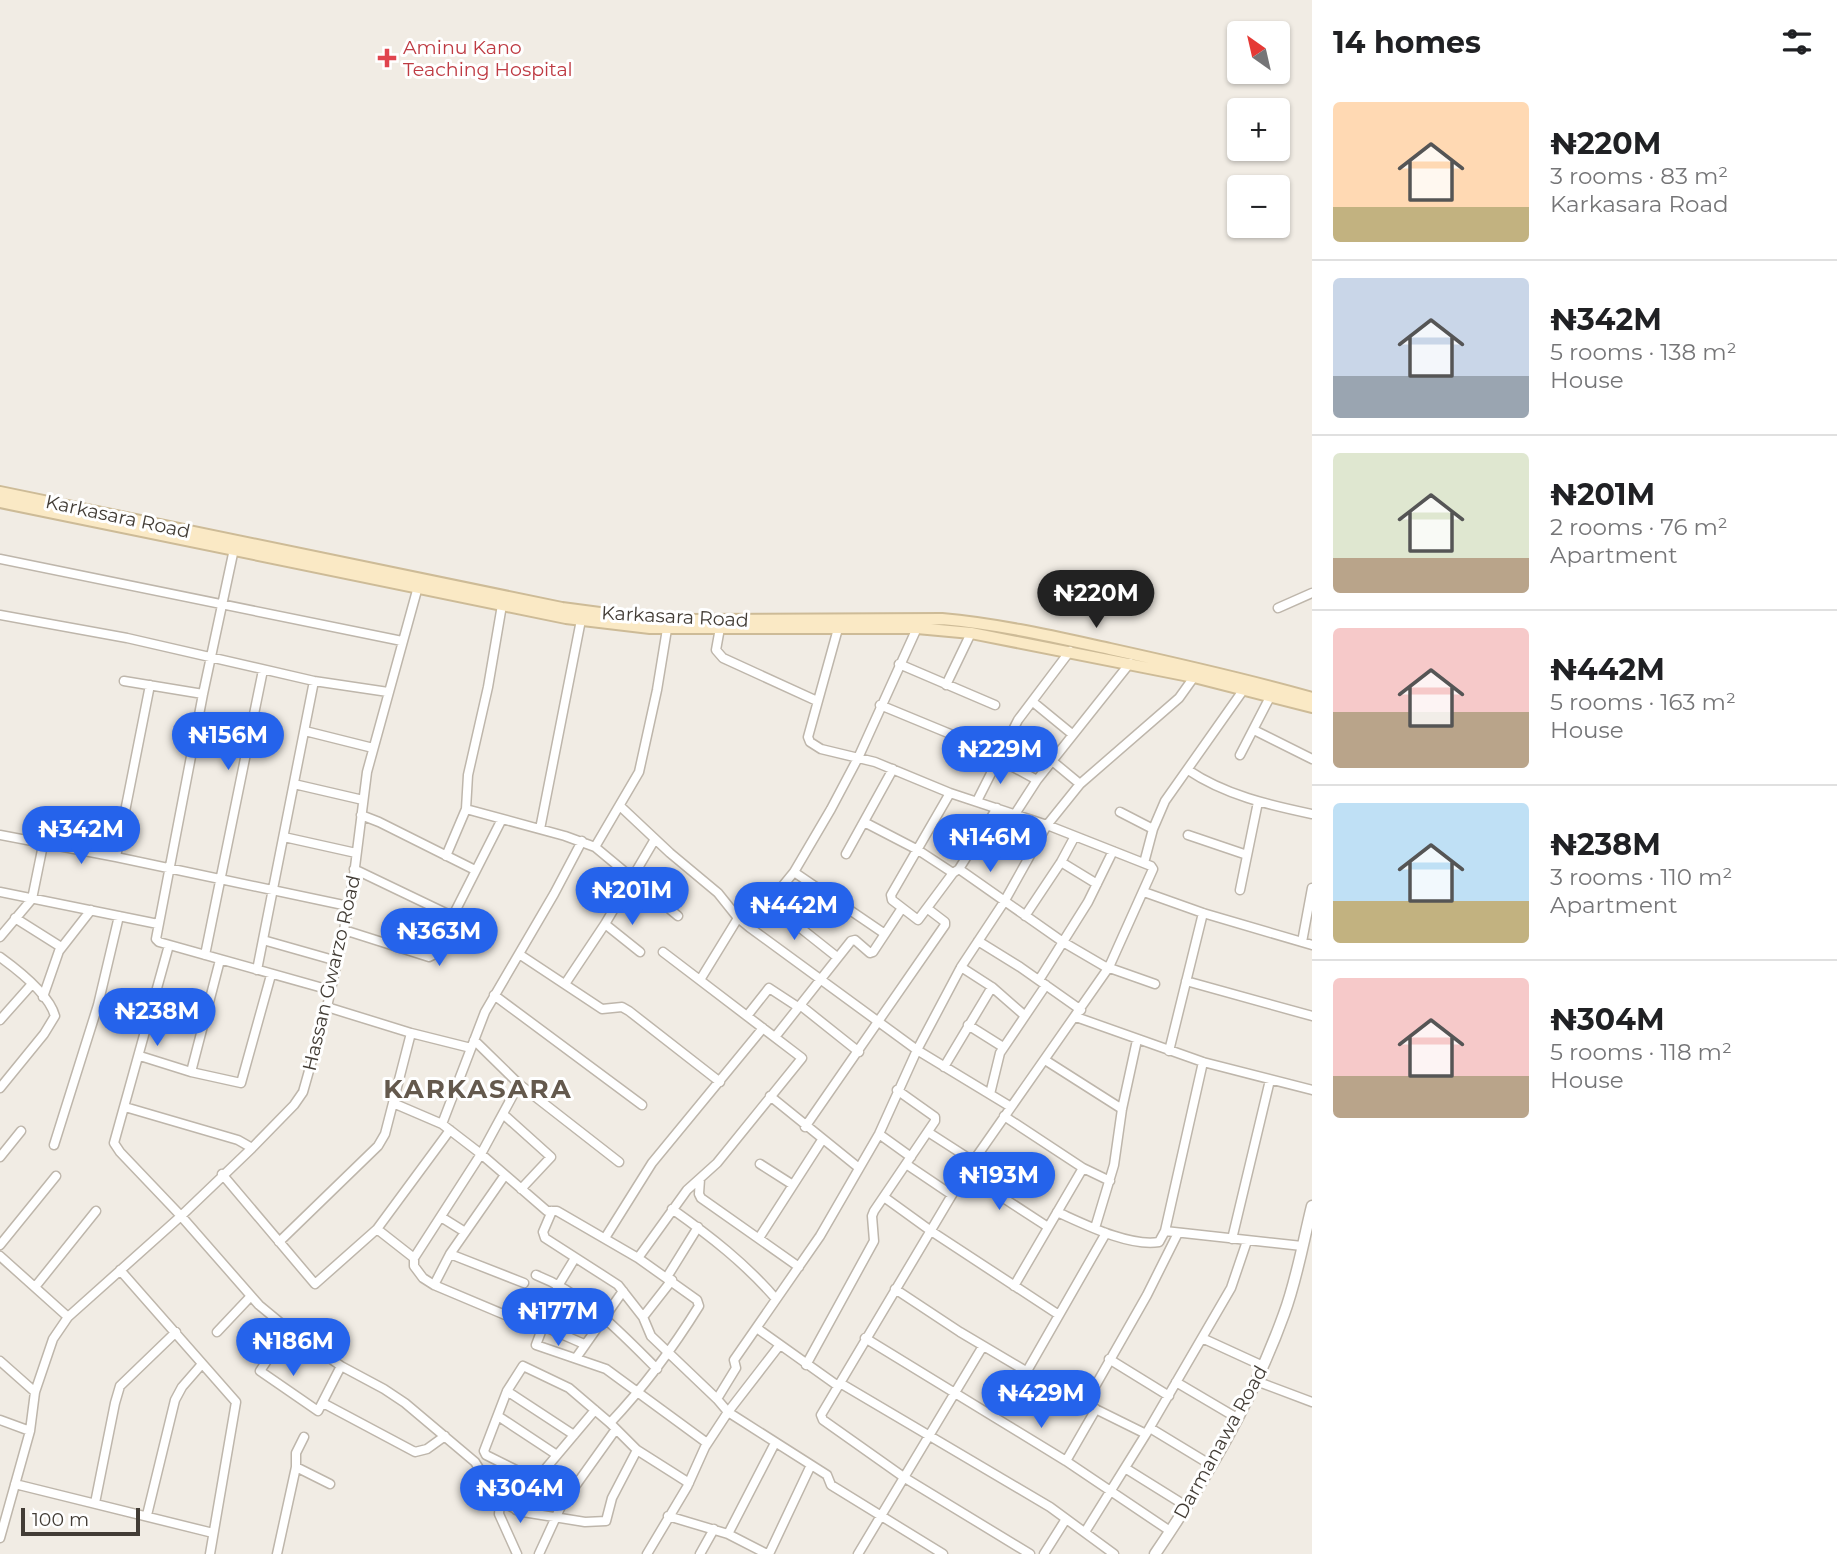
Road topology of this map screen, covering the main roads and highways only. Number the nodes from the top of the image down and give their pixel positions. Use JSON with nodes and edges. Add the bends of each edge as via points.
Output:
{"nodes":[{"id":1,"x":0,"y":492,"type":"edge"},
{"id":2,"x":0,"y":502,"type":"edge"},
{"id":3,"x":419,"y":583,"type":"junction"},
{"id":4,"x":871,"y":623,"type":"junction"},
{"id":5,"x":667,"y":624,"type":"junction"},
{"id":6,"x":839,"y":624,"type":"junction"},
{"id":7,"x":1311,"y":699,"type":"edge"}],
"edges":[{"from":1,"to":3,"type":"main road","name":"Karkasara Road"},
{"from":2,"to":3,"type":"main road","name":"Karkasara Road"},
{"from":3,"to":5,"type":"main road","name":"Karkasara Road"},
{"from":3,"to":5,"type":"main road","name":"Karkasara Road","via":[[580,620]]},
{"from":4,"to":6,"type":"main road","name":"Karkasara Road"},
{"from":4,"to":7,"type":"main road","name":"Karkasara Road","via":[[971,633],[1271,695]]},
{"from":4,"to":7,"type":"main road","name":"Karkasara Road","via":[[942,619],[990,625],[1191,667]]},
{"from":5,"to":6,"type":"main road","name":"Karkasara Road"},
{"from":5,"to":6,"type":"main road","name":"Karkasara Road","via":[[720,628]]}]}
